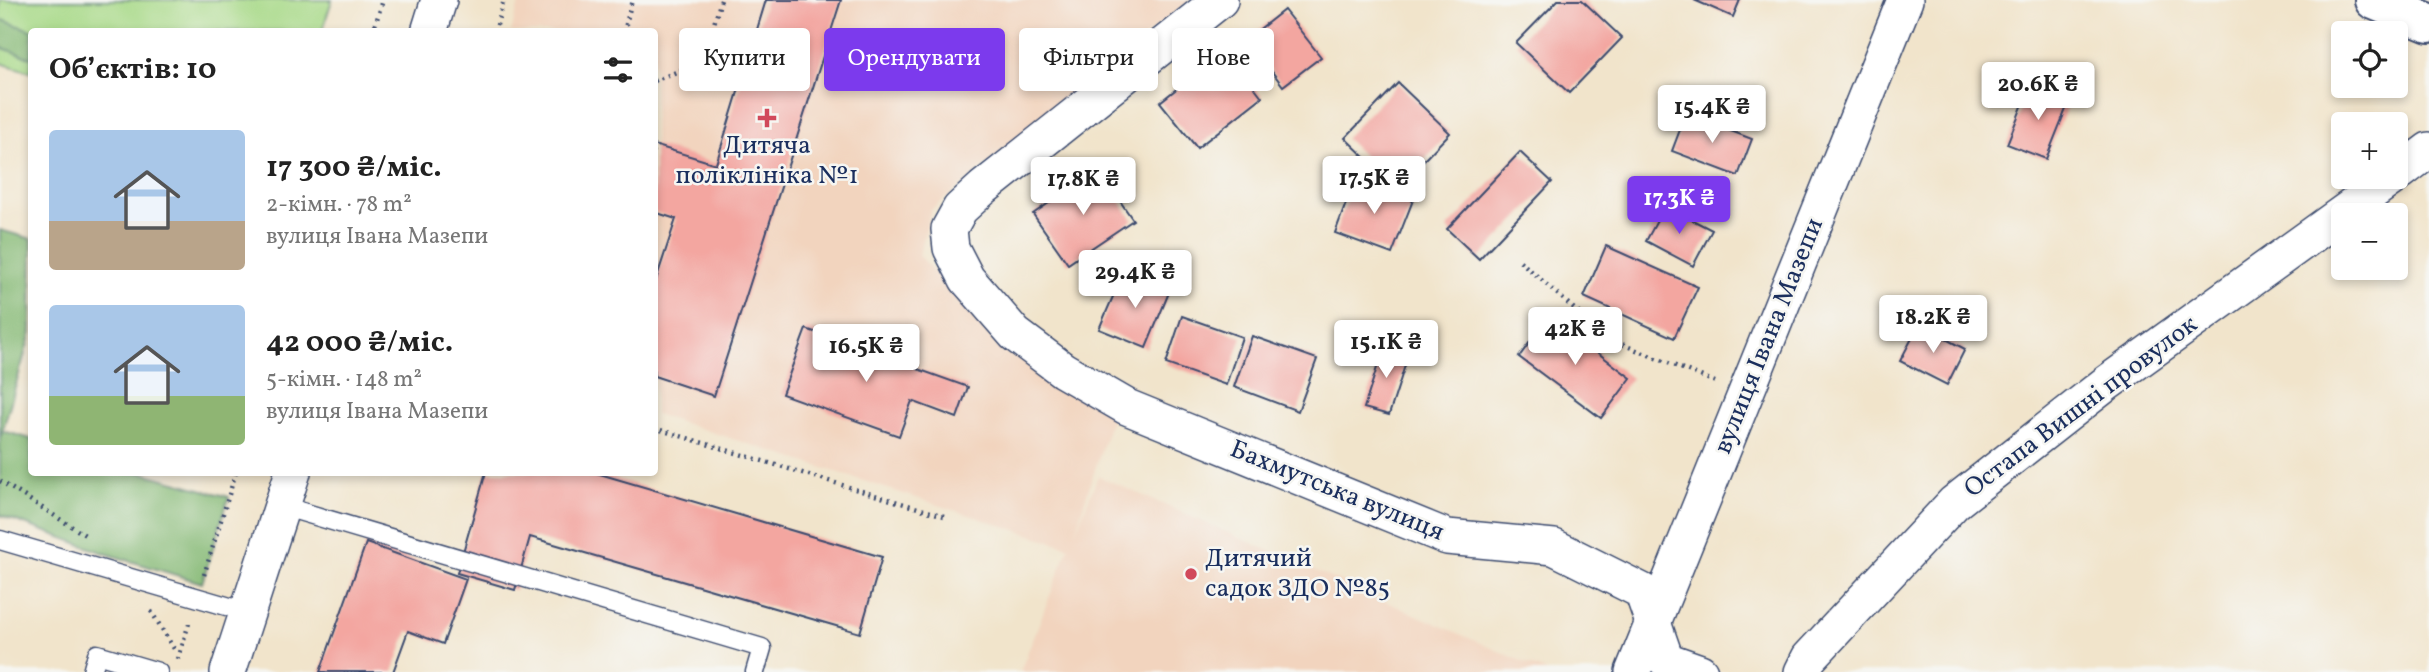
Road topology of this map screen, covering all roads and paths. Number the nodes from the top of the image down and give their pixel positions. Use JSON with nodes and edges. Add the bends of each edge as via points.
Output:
{"nodes":[{"id":1,"x":383,"y":0,"type":"edge"},
{"id":2,"x":439,"y":0,"type":"edge"},
{"id":3,"x":504,"y":0,"type":"edge"},
{"id":4,"x":632,"y":0,"type":"edge"},
{"id":5,"x":721,"y":0,"type":"edge"},
{"id":6,"x":1220,"y":0,"type":"edge"},
{"id":7,"x":1905,"y":0,"type":"edge"},
{"id":8,"x":2374,"y":0,"type":"edge"},
{"id":9,"x":2429,"y":23,"type":"edge"},
{"id":10,"x":374,"y":28,"type":"edge"},
{"id":11,"x":430,"y":28,"type":"edge"},
{"id":12,"x":496,"y":28,"type":"edge"},
{"id":13,"x":625,"y":28,"type":"edge"},
{"id":14,"x":713,"y":28,"type":"edge"},
{"id":15,"x":679,"y":71,"type":"edge"},
{"id":16,"x":658,"y":79,"type":"edge"},
{"id":17,"x":2429,"y":150,"type":"edge"},
{"id":18,"x":2408,"y":166,"type":"edge"},
{"id":19,"x":2376,"y":189,"type":"edge"},
{"id":20,"x":1520,"y":261,"type":"dead end"},
{"id":21,"x":1745,"y":394,"type":"junction"},
{"id":22,"x":658,"y":429,"type":"edge"},
{"id":23,"x":235,"y":476,"type":"edge"},
{"id":24,"x":292,"y":476,"type":"edge"},
{"id":25,"x":282,"y":506,"type":"junction"},
{"id":26,"x":944,"y":516,"type":"dead end"},
{"id":27,"x":0,"y":540,"type":"edge"},
{"id":28,"x":197,"y":598,"type":"junction"},
{"id":29,"x":247,"y":612,"type":"junction"},
{"id":30,"x":1654,"y":621,"type":"junction"},
{"id":31,"x":176,"y":664,"type":"dead end"},
{"id":32,"x":92,"y":672,"type":"edge"},
{"id":33,"x":158,"y":672,"type":"edge"},
{"id":34,"x":228,"y":672,"type":"edge"},
{"id":35,"x":755,"y":672,"type":"edge"},
{"id":36,"x":1633,"y":672,"type":"edge"},
{"id":37,"x":1700,"y":672,"type":"edge"},
{"id":38,"x":1802,"y":672,"type":"edge"}],
"edges":[{"from":1,"to":10,"type":"path"},
{"from":2,"to":11,"type":"street"},
{"from":3,"to":12,"type":"path"},
{"from":4,"to":13,"type":"path"},
{"from":5,"to":14,"type":"path"},
{"from":6,"to":30,"type":"street","name":"Бахмутська вулиця","via":[[960,209],[948,229],[951,248],[967,279],[1015,334],[1063,370],[1127,407],[1447,537],[1554,547],[1642,592]]},
{"from":7,"to":21,"type":"street","name":"вулиця Івана Мазепи"},
{"from":8,"to":9,"type":"street"},
{"from":15,"to":16,"type":"path"},
{"from":17,"to":18,"type":"street","name":"Остапа Вишні провулок"},
{"from":19,"to":38,"type":"street","name":"Остапа Вишні провулок","via":[[2107,383],[1954,503],[1809,658]]},
{"from":20,"to":21,"type":"path","via":[[1606,338]]},
{"from":21,"to":30,"type":"street","name":"вулиця Івана Мазепи"},
{"from":22,"to":26,"type":"path"},
{"from":23,"to":28,"type":"path"},
{"from":24,"to":25,"type":"street"},
{"from":25,"to":29,"type":"street"},
{"from":25,"to":35,"type":"lane","via":[[762,648]]},
{"from":27,"to":28,"type":"lane"},
{"from":28,"to":29,"type":"lane"},
{"from":28,"to":31,"type":"path"},
{"from":29,"to":34,"type":"street"},
{"from":30,"to":36,"type":"street","name":"вулиця Івана Мазепи"},
{"from":30,"to":37,"type":"street","name":"Бахмутська вулиця","via":[[1666,660]]},
{"from":32,"to":33,"type":"lane","via":[[97,654]]}]}
